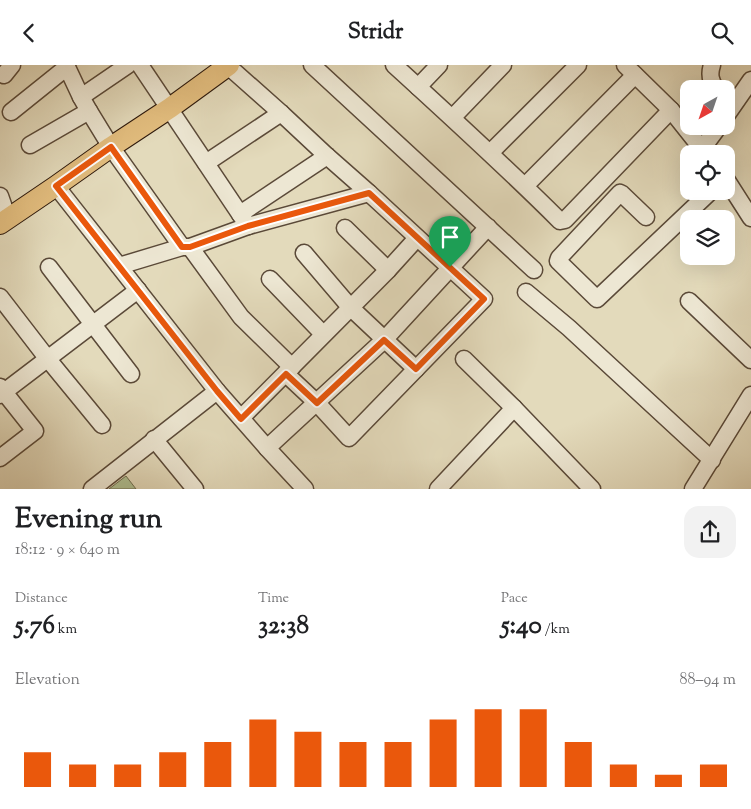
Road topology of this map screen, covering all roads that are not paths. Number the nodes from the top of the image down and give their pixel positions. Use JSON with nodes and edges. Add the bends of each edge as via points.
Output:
{"nodes":[{"id":1,"x":128,"y":65,"type":"edge"},
{"id":2,"x":140,"y":65,"type":"edge"},
{"id":3,"x":228,"y":65,"type":"edge"},
{"id":4,"x":312,"y":65,"type":"edge"},
{"id":5,"x":394,"y":65,"type":"edge"},
{"id":6,"x":439,"y":65,"type":"edge"},
{"id":7,"x":503,"y":65,"type":"edge"},
{"id":8,"x":578,"y":65,"type":"edge"},
{"id":9,"x":712,"y":65,"type":"edge"},
{"id":10,"x":66,"y":66,"type":"edge"},
{"id":11,"x":630,"y":70,"type":"edge"},
{"id":12,"x":711,"y":80,"type":"edge"},
{"id":13,"x":418,"y":87,"type":"junction"},
{"id":14,"x":748,"y":90,"type":"edge"},
{"id":15,"x":735,"y":102,"type":"edge"},
{"id":16,"x":85,"y":104,"type":"junction"},
{"id":17,"x":170,"y":108,"type":"junction"},
{"id":18,"x":671,"y":110,"type":"junction"},
{"id":19,"x":11,"y":112,"type":"dead end"},
{"id":20,"x":282,"y":113,"type":"junction"},
{"id":21,"x":453,"y":117,"type":"junction"},
{"id":22,"x":30,"y":145,"type":"dead end"},
{"id":23,"x":699,"y":145,"type":"edge"},
{"id":24,"x":111,"y":147,"type":"junction"},
{"id":25,"x":490,"y":153,"type":"junction"},
{"id":26,"x":327,"y":156,"type":"junction"},
{"id":27,"x":206,"y":163,"type":"junction"},
{"id":28,"x":56,"y":186,"type":"junction"},
{"id":29,"x":526,"y":186,"type":"junction"},
{"id":30,"x":369,"y":193,"type":"junction"},
{"id":31,"x":735,"y":193,"type":"edge"},
{"id":32,"x":0,"y":196,"type":"edge"},
{"id":33,"x":702,"y":200,"type":"edge"},
{"id":34,"x":646,"y":217,"type":"dead end"},
{"id":35,"x":751,"y":217,"type":"edge"},
{"id":36,"x":244,"y":220,"type":"junction"},
{"id":37,"x":4,"y":222,"type":"edge"},
{"id":38,"x":488,"y":227,"type":"junction"},
{"id":39,"x":344,"y":229,"type":"dead end"},
{"id":40,"x":417,"y":237,"type":"junction"},
{"id":41,"x":186,"y":247,"type":"junction"},
{"id":42,"x":304,"y":253,"type":"dead end"},
{"id":43,"x":119,"y":266,"type":"junction"},
{"id":44,"x":49,"y":267,"type":"dead end"},
{"id":45,"x":450,"y":267,"type":"junction"},
{"id":46,"x":388,"y":270,"type":"junction"},
{"id":47,"x":534,"y":270,"type":"dead end"},
{"id":48,"x":270,"y":279,"type":"dead end"},
{"id":49,"x":138,"y":289,"type":"junction"},
{"id":50,"x":526,"y":293,"type":"dead end"},
{"id":51,"x":0,"y":297,"type":"edge"},
{"id":52,"x":689,"y":301,"type":"dead end"},
{"id":53,"x":350,"y":307,"type":"junction"},
{"id":54,"x":93,"y":324,"type":"junction"},
{"id":55,"x":324,"y":334,"type":"junction"},
{"id":56,"x":384,"y":340,"type":"junction"},
{"id":57,"x":47,"y":358,"type":"junction"},
{"id":58,"x":464,"y":359,"type":"dead end"},
{"id":59,"x":751,"y":360,"type":"edge"},
{"id":60,"x":416,"y":369,"type":"junction"},
{"id":61,"x":289,"y":371,"type":"junction"},
{"id":62,"x":131,"y":374,"type":"dead end"},
{"id":63,"x":1,"y":391,"type":"edge"},
{"id":64,"x":217,"y":391,"type":"junction"},
{"id":65,"x":751,"y":395,"type":"edge"},
{"id":66,"x":317,"y":403,"type":"junction"},
{"id":67,"x":514,"y":408,"type":"junction"},
{"id":68,"x":241,"y":419,"type":"junction"},
{"id":69,"x":102,"y":425,"type":"dead end"},
{"id":70,"x":154,"y":439,"type":"junction"},
{"id":71,"x":267,"y":448,"type":"junction"},
{"id":72,"x":0,"y":458,"type":"edge"},
{"id":73,"x":712,"y":460,"type":"junction"},
{"id":74,"x":447,"y":486,"type":"edge"},
{"id":75,"x":92,"y":489,"type":"edge"},
{"id":76,"x":195,"y":489,"type":"edge"},
{"id":77,"x":305,"y":489,"type":"edge"},
{"id":78,"x":592,"y":489,"type":"edge"},
{"id":79,"x":693,"y":489,"type":"edge"}],
"edges":[{"from":1,"to":16,"type":"street"},
{"from":2,"to":17,"type":"street"},
{"from":3,"to":17,"type":"main road"},
{"from":3,"to":20,"type":"street"},
{"from":4,"to":38,"type":"street"},
{"from":5,"to":13,"type":"street"},
{"from":6,"to":13,"type":"street"},
{"from":7,"to":21,"type":"street"},
{"from":8,"to":25,"type":"street"},
{"from":9,"to":12,"type":"street"},
{"from":10,"to":16,"type":"street"},
{"from":10,"to":19,"type":"street"},
{"from":11,"to":18,"type":"street"},
{"from":11,"to":29,"type":"street"},
{"from":13,"to":21,"type":"street"},
{"from":14,"to":15,"type":"street"},
{"from":16,"to":22,"type":"street"},
{"from":16,"to":24,"type":"street"},
{"from":17,"to":24,"type":"main road"},
{"from":17,"to":27,"type":"street"},
{"from":18,"to":23,"type":"street"},
{"from":18,"to":29,"type":"street","via":[[565,220],[560,221]]},
{"from":20,"to":26,"type":"street"},
{"from":20,"to":27,"type":"street"},
{"from":21,"to":25,"type":"street"},
{"from":24,"to":28,"type":"main road"},
{"from":24,"to":41,"type":"street"},
{"from":25,"to":29,"type":"street"},
{"from":26,"to":30,"type":"street"},
{"from":26,"to":36,"type":"street"},
{"from":27,"to":36,"type":"street"},
{"from":28,"to":37,"type":"main road"},
{"from":28,"to":43,"type":"street"},
{"from":30,"to":36,"type":"street"},
{"from":30,"to":40,"type":"street"},
{"from":31,"to":35,"type":"street"},
{"from":32,"to":37,"type":"street"},
{"from":33,"to":34,"type":"street","via":[[597,299],[558,261],[620,193]]},
{"from":36,"to":41,"type":"street"},
{"from":38,"to":45,"type":"street"},
{"from":38,"to":47,"type":"street"},
{"from":39,"to":46,"type":"street"},
{"from":40,"to":45,"type":"street"},
{"from":40,"to":46,"type":"street"},
{"from":41,"to":43,"type":"street"},
{"from":41,"to":61,"type":"street"},
{"from":42,"to":53,"type":"street"},
{"from":43,"to":49,"type":"street"},
{"from":44,"to":54,"type":"street"},
{"from":45,"to":56,"type":"street"},
{"from":45,"to":60,"type":"street","via":[[484,299]]},
{"from":46,"to":53,"type":"street"},
{"from":48,"to":55,"type":"street"},
{"from":49,"to":54,"type":"street"},
{"from":49,"to":64,"type":"street"},
{"from":50,"to":73,"type":"street","via":[[569,328]]},
{"from":51,"to":57,"type":"street"},
{"from":52,"to":59,"type":"street"},
{"from":53,"to":55,"type":"street"},
{"from":53,"to":56,"type":"street"},
{"from":54,"to":57,"type":"street"},
{"from":54,"to":62,"type":"street"},
{"from":55,"to":61,"type":"street"},
{"from":56,"to":60,"type":"street"},
{"from":56,"to":66,"type":"street"},
{"from":57,"to":63,"type":"street"},
{"from":57,"to":69,"type":"street"},
{"from":58,"to":67,"type":"street"},
{"from":60,"to":66,"type":"street","via":[[349,438]]},
{"from":61,"to":66,"type":"street"},
{"from":61,"to":68,"type":"street"},
{"from":63,"to":72,"type":"street","via":[[35,431]]},
{"from":64,"to":68,"type":"street"},
{"from":64,"to":70,"type":"street"},
{"from":65,"to":73,"type":"street"},
{"from":66,"to":71,"type":"street"},
{"from":67,"to":74,"type":"street"},
{"from":67,"to":78,"type":"street"},
{"from":68,"to":71,"type":"street"},
{"from":70,"to":75,"type":"street"},
{"from":70,"to":76,"type":"street"},
{"from":71,"to":77,"type":"street"},
{"from":73,"to":79,"type":"street"}]}
